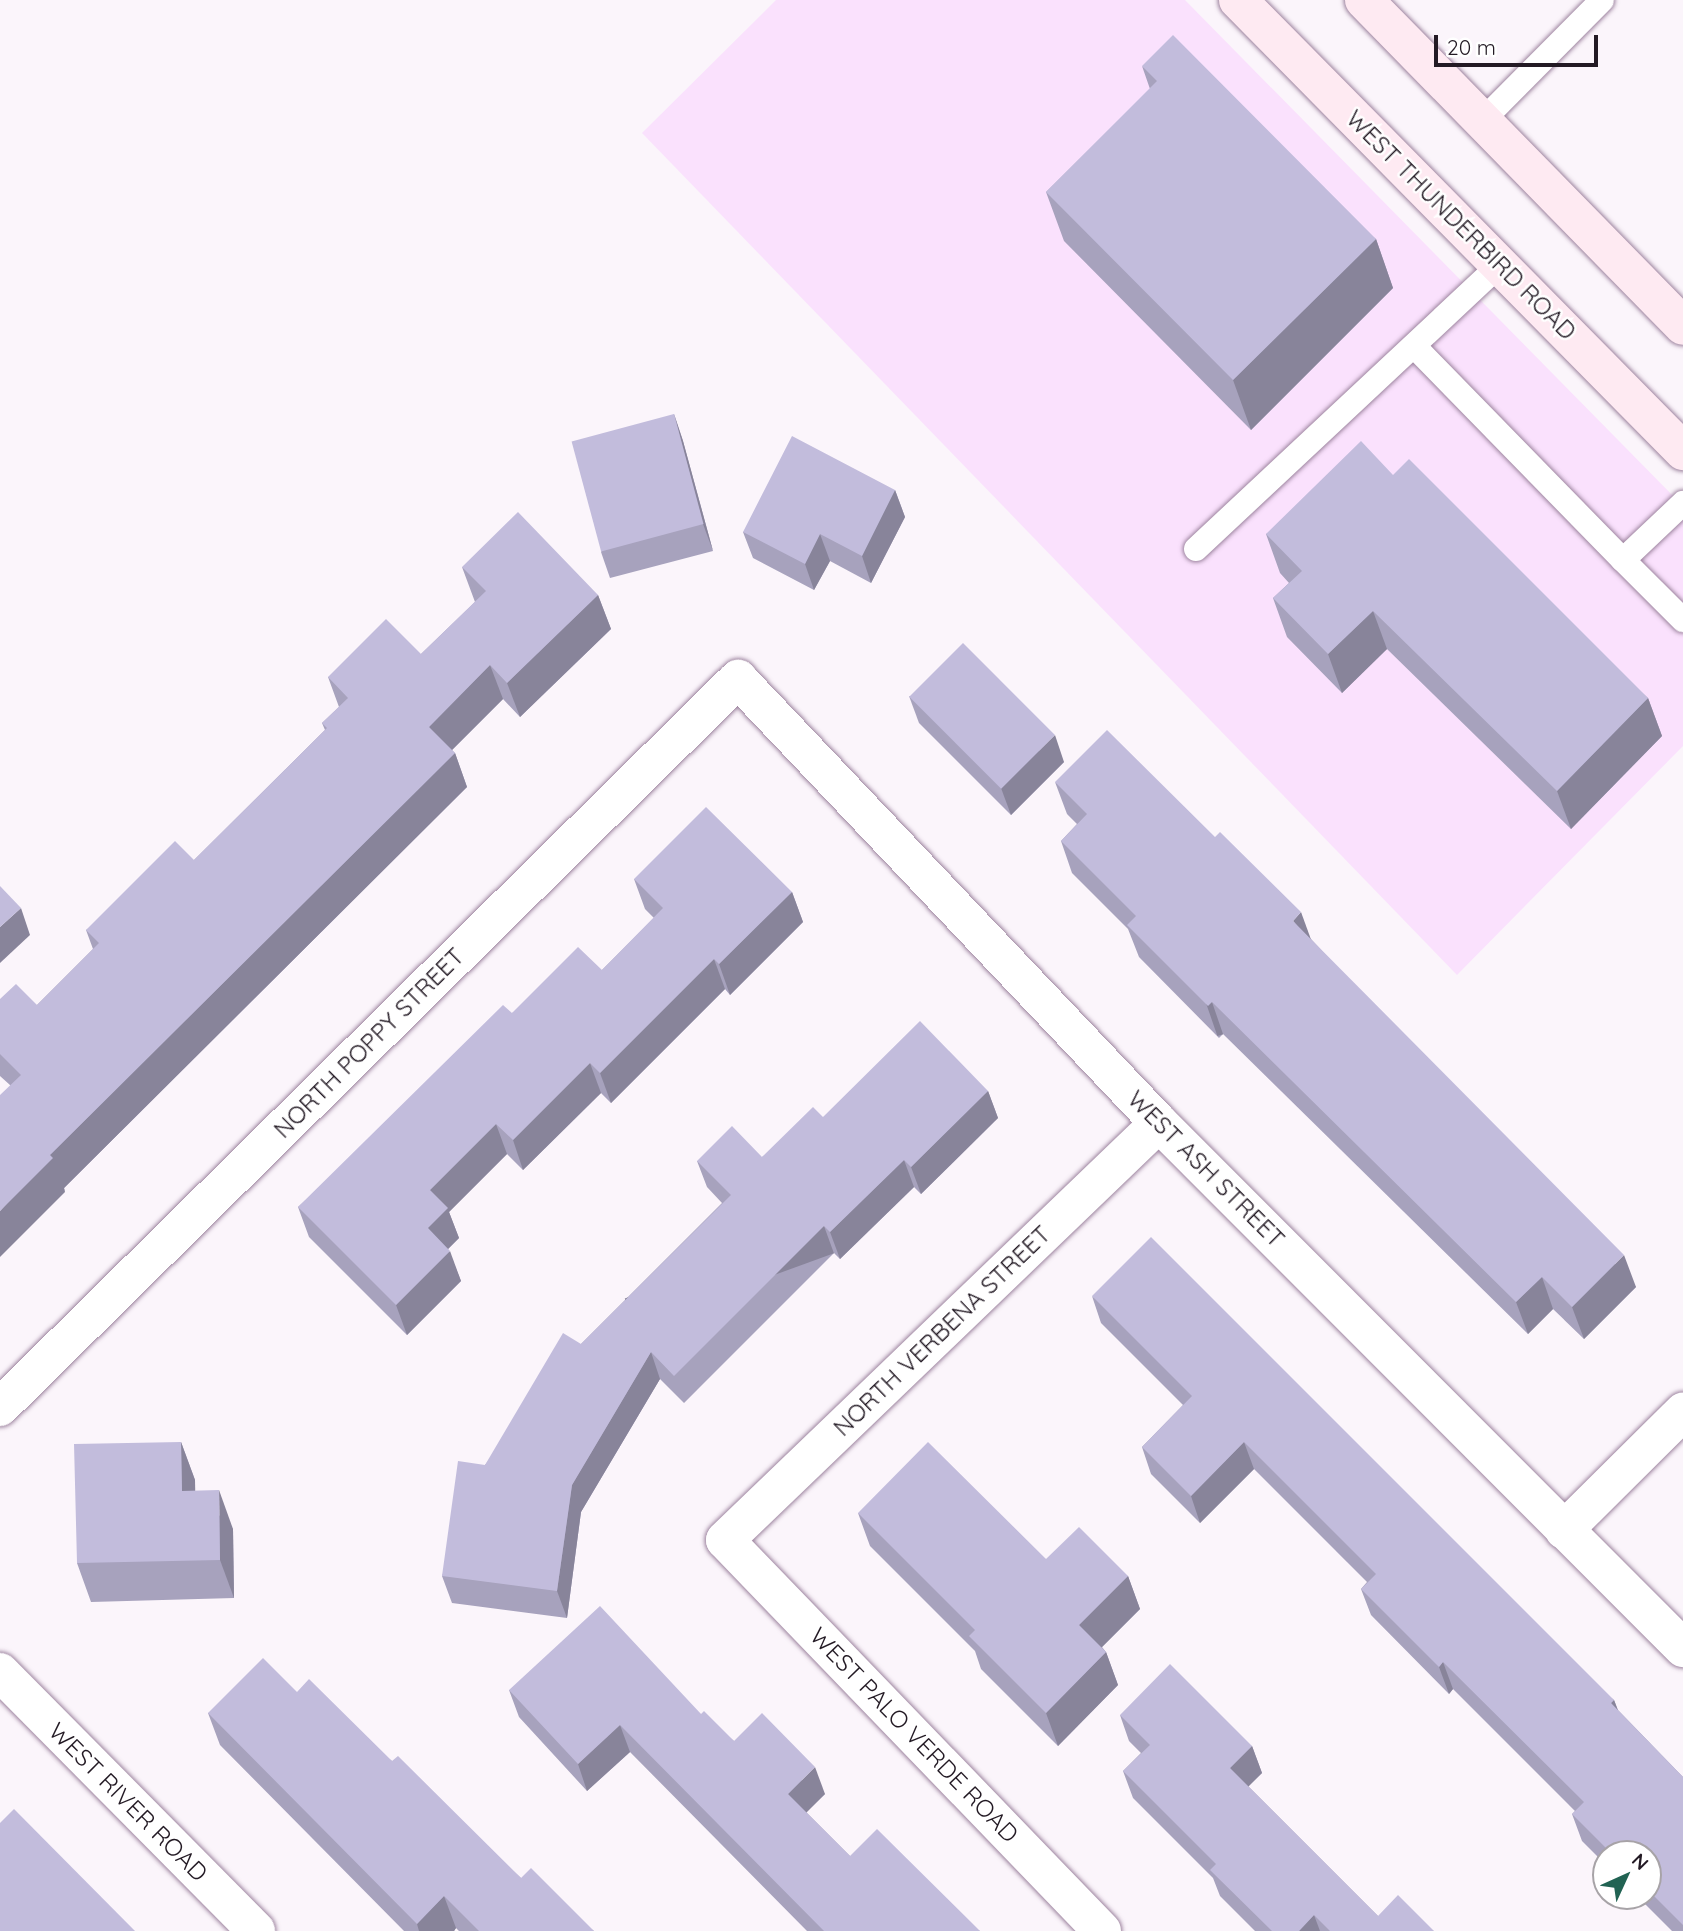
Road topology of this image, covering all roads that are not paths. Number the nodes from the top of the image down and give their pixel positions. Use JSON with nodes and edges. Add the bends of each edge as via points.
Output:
{"nodes":[{"id":1,"x":1238,"y":0,"type":"edge"},
{"id":2,"x":1364,"y":0,"type":"edge"},
{"id":3,"x":1602,"y":0,"type":"edge"},
{"id":4,"x":1482,"y":121,"type":"junction"},
{"id":5,"x":1501,"y":264,"type":"junction"},
{"id":6,"x":1683,"y":326,"type":"edge"},
{"id":7,"x":1414,"y":346,"type":"junction"},
{"id":8,"x":1683,"y":451,"type":"edge"},
{"id":9,"x":1683,"y":503,"type":"edge"},
{"id":10,"x":1196,"y":550,"type":"dead end"},
{"id":11,"x":1623,"y":560,"type":"junction"},
{"id":12,"x":1683,"y":620,"type":"edge"},
{"id":13,"x":738,"y":679,"type":"joint"},
{"id":14,"x":1158,"y":1123,"type":"junction"},
{"id":15,"x":0,"y":1407,"type":"edge"},
{"id":16,"x":1683,"y":1412,"type":"edge"},
{"id":17,"x":1564,"y":1530,"type":"junction"},
{"id":18,"x":725,"y":1539,"type":"joint"},
{"id":19,"x":1683,"y":1648,"type":"edge"},
{"id":20,"x":0,"y":1672,"type":"edge"},
{"id":21,"x":256,"y":1931,"type":"edge"},
{"id":22,"x":1102,"y":1931,"type":"edge"}],
"edges":[{"from":1,"to":5,"type":"main road","name":"WEST THUNDERBIRD ROAD"},
{"from":2,"to":4,"type":"main road"},
{"from":3,"to":4,"type":"lane"},
{"from":4,"to":6,"type":"main road"},
{"from":5,"to":7,"type":"lane"},
{"from":5,"to":8,"type":"main road","name":"WEST THUNDERBIRD ROAD"},
{"from":7,"to":10,"type":"lane"},
{"from":7,"to":11,"type":"lane"},
{"from":9,"to":11,"type":"lane"},
{"from":11,"to":12,"type":"lane"},
{"from":13,"to":14,"type":"street","name":"WEST ASH STREET"},
{"from":13,"to":15,"type":"street","name":"NORTH POPPY STREET"},
{"from":14,"to":17,"type":"street","name":"WEST ASH STREET"},
{"from":14,"to":18,"type":"street","name":"NORTH VERBENA STREET"},
{"from":16,"to":17,"type":"street"},
{"from":17,"to":19,"type":"street","name":"WEST ASH STREET"},
{"from":18,"to":22,"type":"street","name":"WEST PALO VERDE ROAD"},
{"from":20,"to":21,"type":"street","name":"WEST RIVER ROAD"}]}
